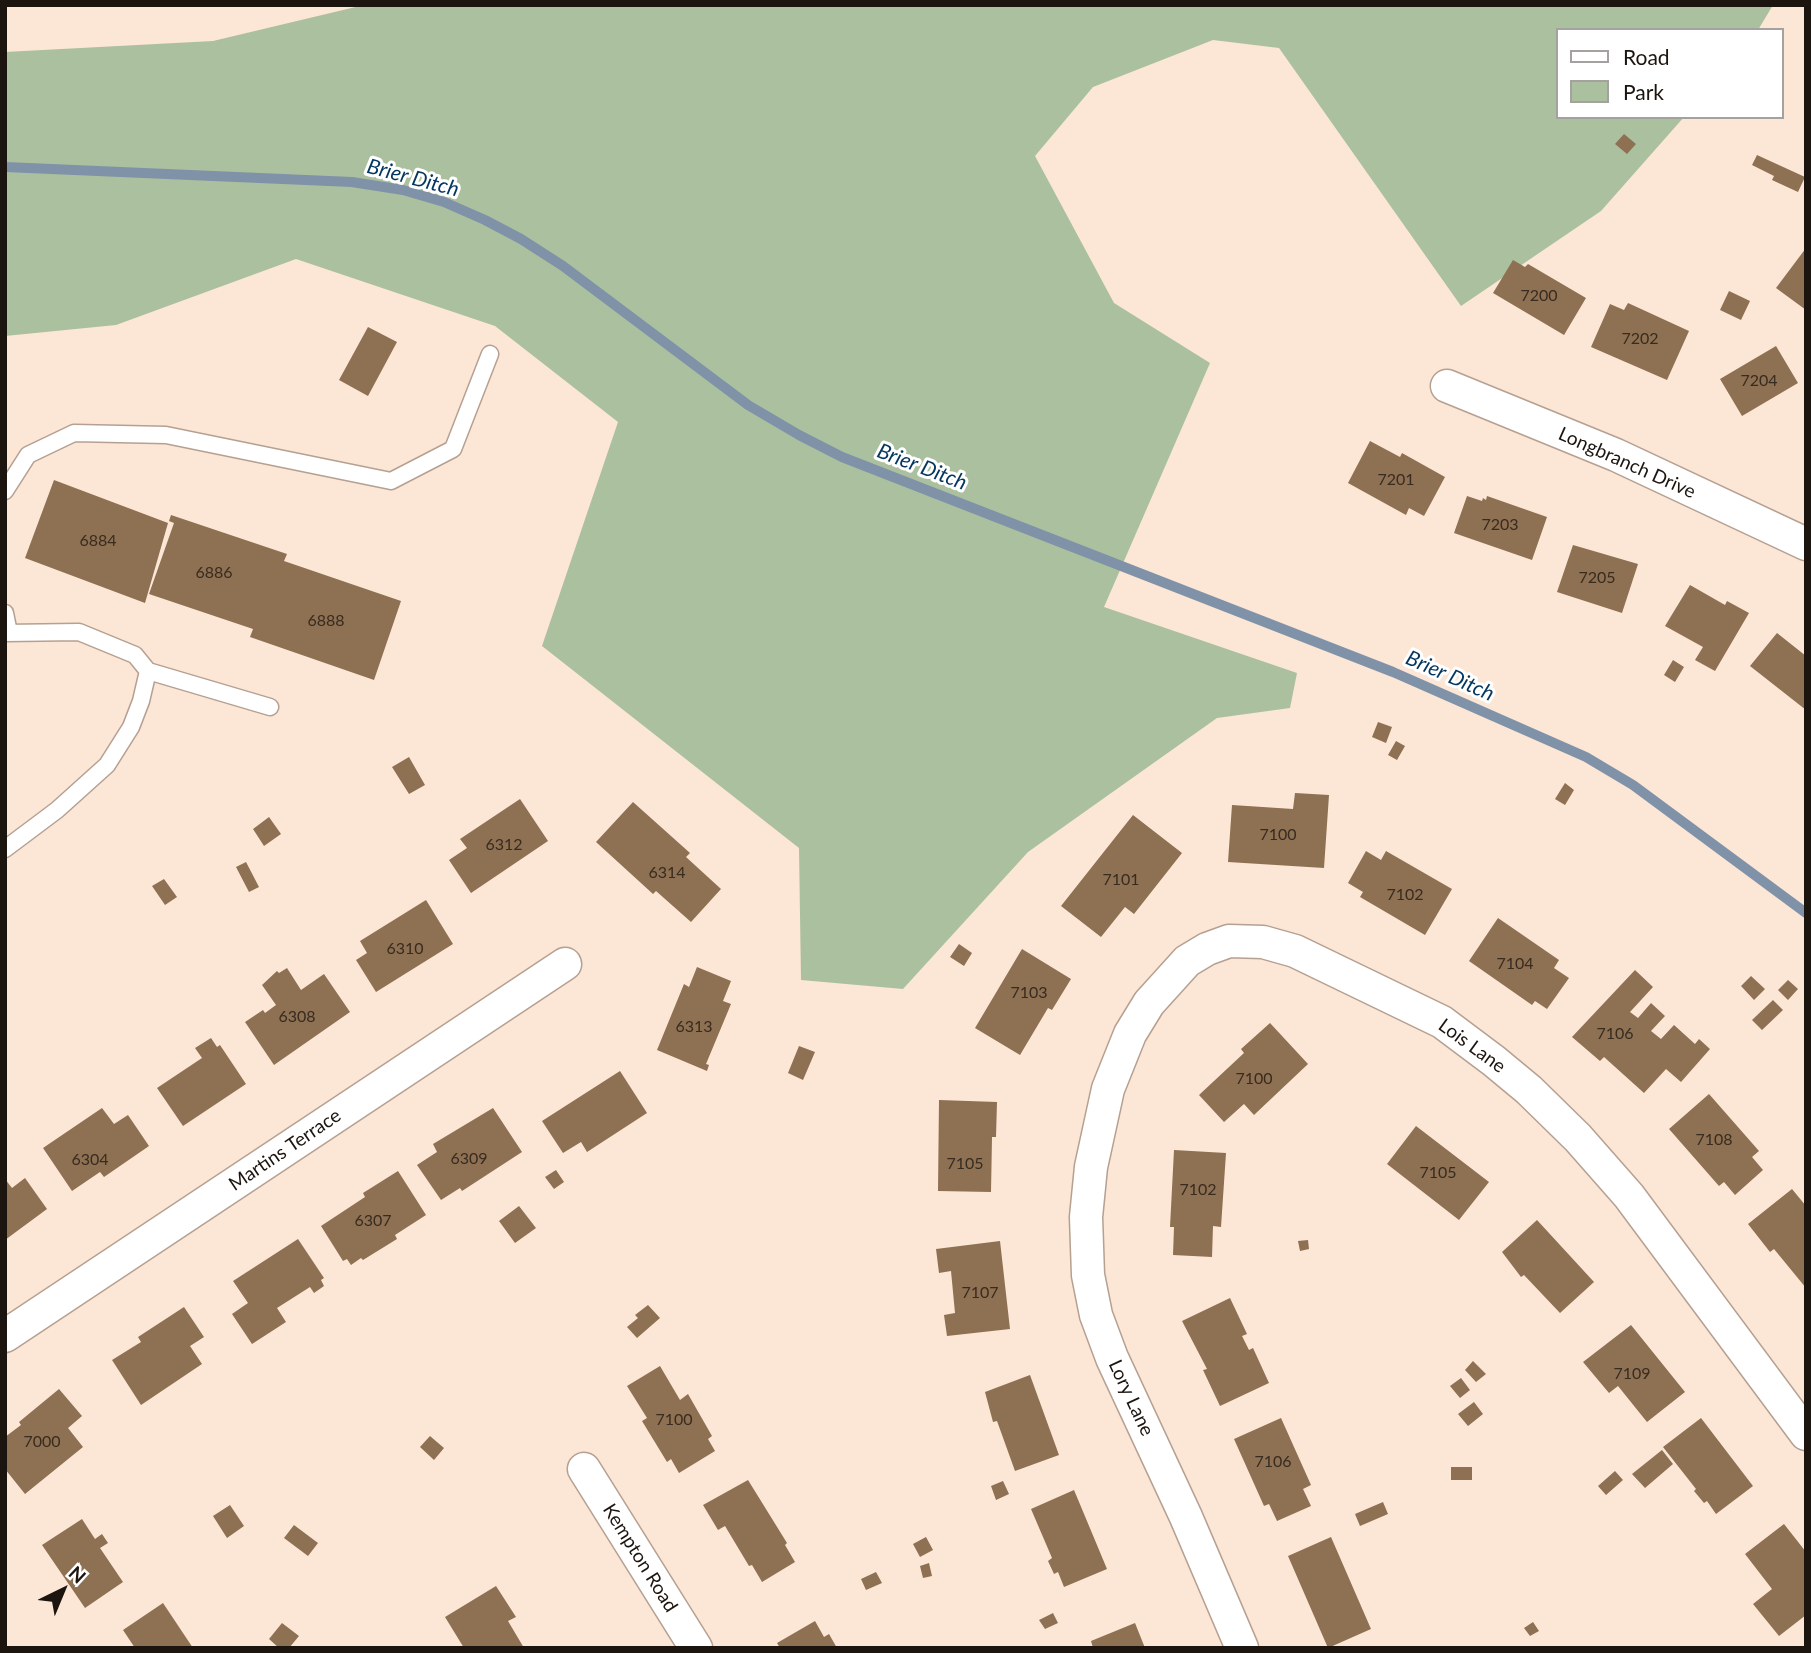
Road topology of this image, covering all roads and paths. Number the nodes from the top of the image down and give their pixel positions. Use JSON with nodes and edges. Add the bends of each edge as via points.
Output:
{"nodes":[{"id":1,"x":490,"y":354,"type":"dead end"},
{"id":2,"x":1447,"y":386,"type":"dead end"},
{"id":3,"x":5,"y":491,"type":"edge"},
{"id":4,"x":1806,"y":544,"type":"edge"},
{"id":5,"x":5,"y":613,"type":"edge"},
{"id":6,"x":7,"y":633,"type":"edge"},
{"id":7,"x":148,"y":671,"type":"junction"},
{"id":8,"x":270,"y":707,"type":"dead end"},
{"id":9,"x":5,"y":849,"type":"edge"},
{"id":10,"x":565,"y":964,"type":"dead end"},
{"id":11,"x":1097,"y":1134,"type":"joint"},
{"id":12,"x":5,"y":1336,"type":"edge"},
{"id":13,"x":1806,"y":1434,"type":"edge"},
{"id":14,"x":584,"y":1469,"type":"dead end"},
{"id":15,"x":696,"y":1648,"type":"edge"},
{"id":16,"x":1242,"y":1648,"type":"edge"}],
"edges":[{"from":1,"to":3,"type":"lane","via":[[453,449],[391,481],[166,435],[74,433],[28,455]]},
{"from":2,"to":4,"type":"street","name":"Longbranch Drive","via":[[1616,456]]},
{"from":5,"to":6,"type":"lane"},
{"from":6,"to":7,"type":"lane","via":[[79,632],[135,655]]},
{"from":7,"to":8,"type":"lane"},
{"from":7,"to":9,"type":"lane","via":[[131,727],[107,765]]},
{"from":10,"to":12,"type":"street","name":"Martins Terrace"},
{"from":11,"to":13,"type":"street","name":"Lois Lane","via":[[1108,1089],[1130,1034],[1149,1003],[1188,961],[1229,941],[1263,942],[1295,951],[1441,1023],[1529,1090],[1629,1196]]},
{"from":11,"to":16,"type":"street","name":"Lory Lane","via":[[1086,1217],[1088,1275],[1096,1315]]},
{"from":14,"to":15,"type":"street","name":"Kempton Road"}]}
